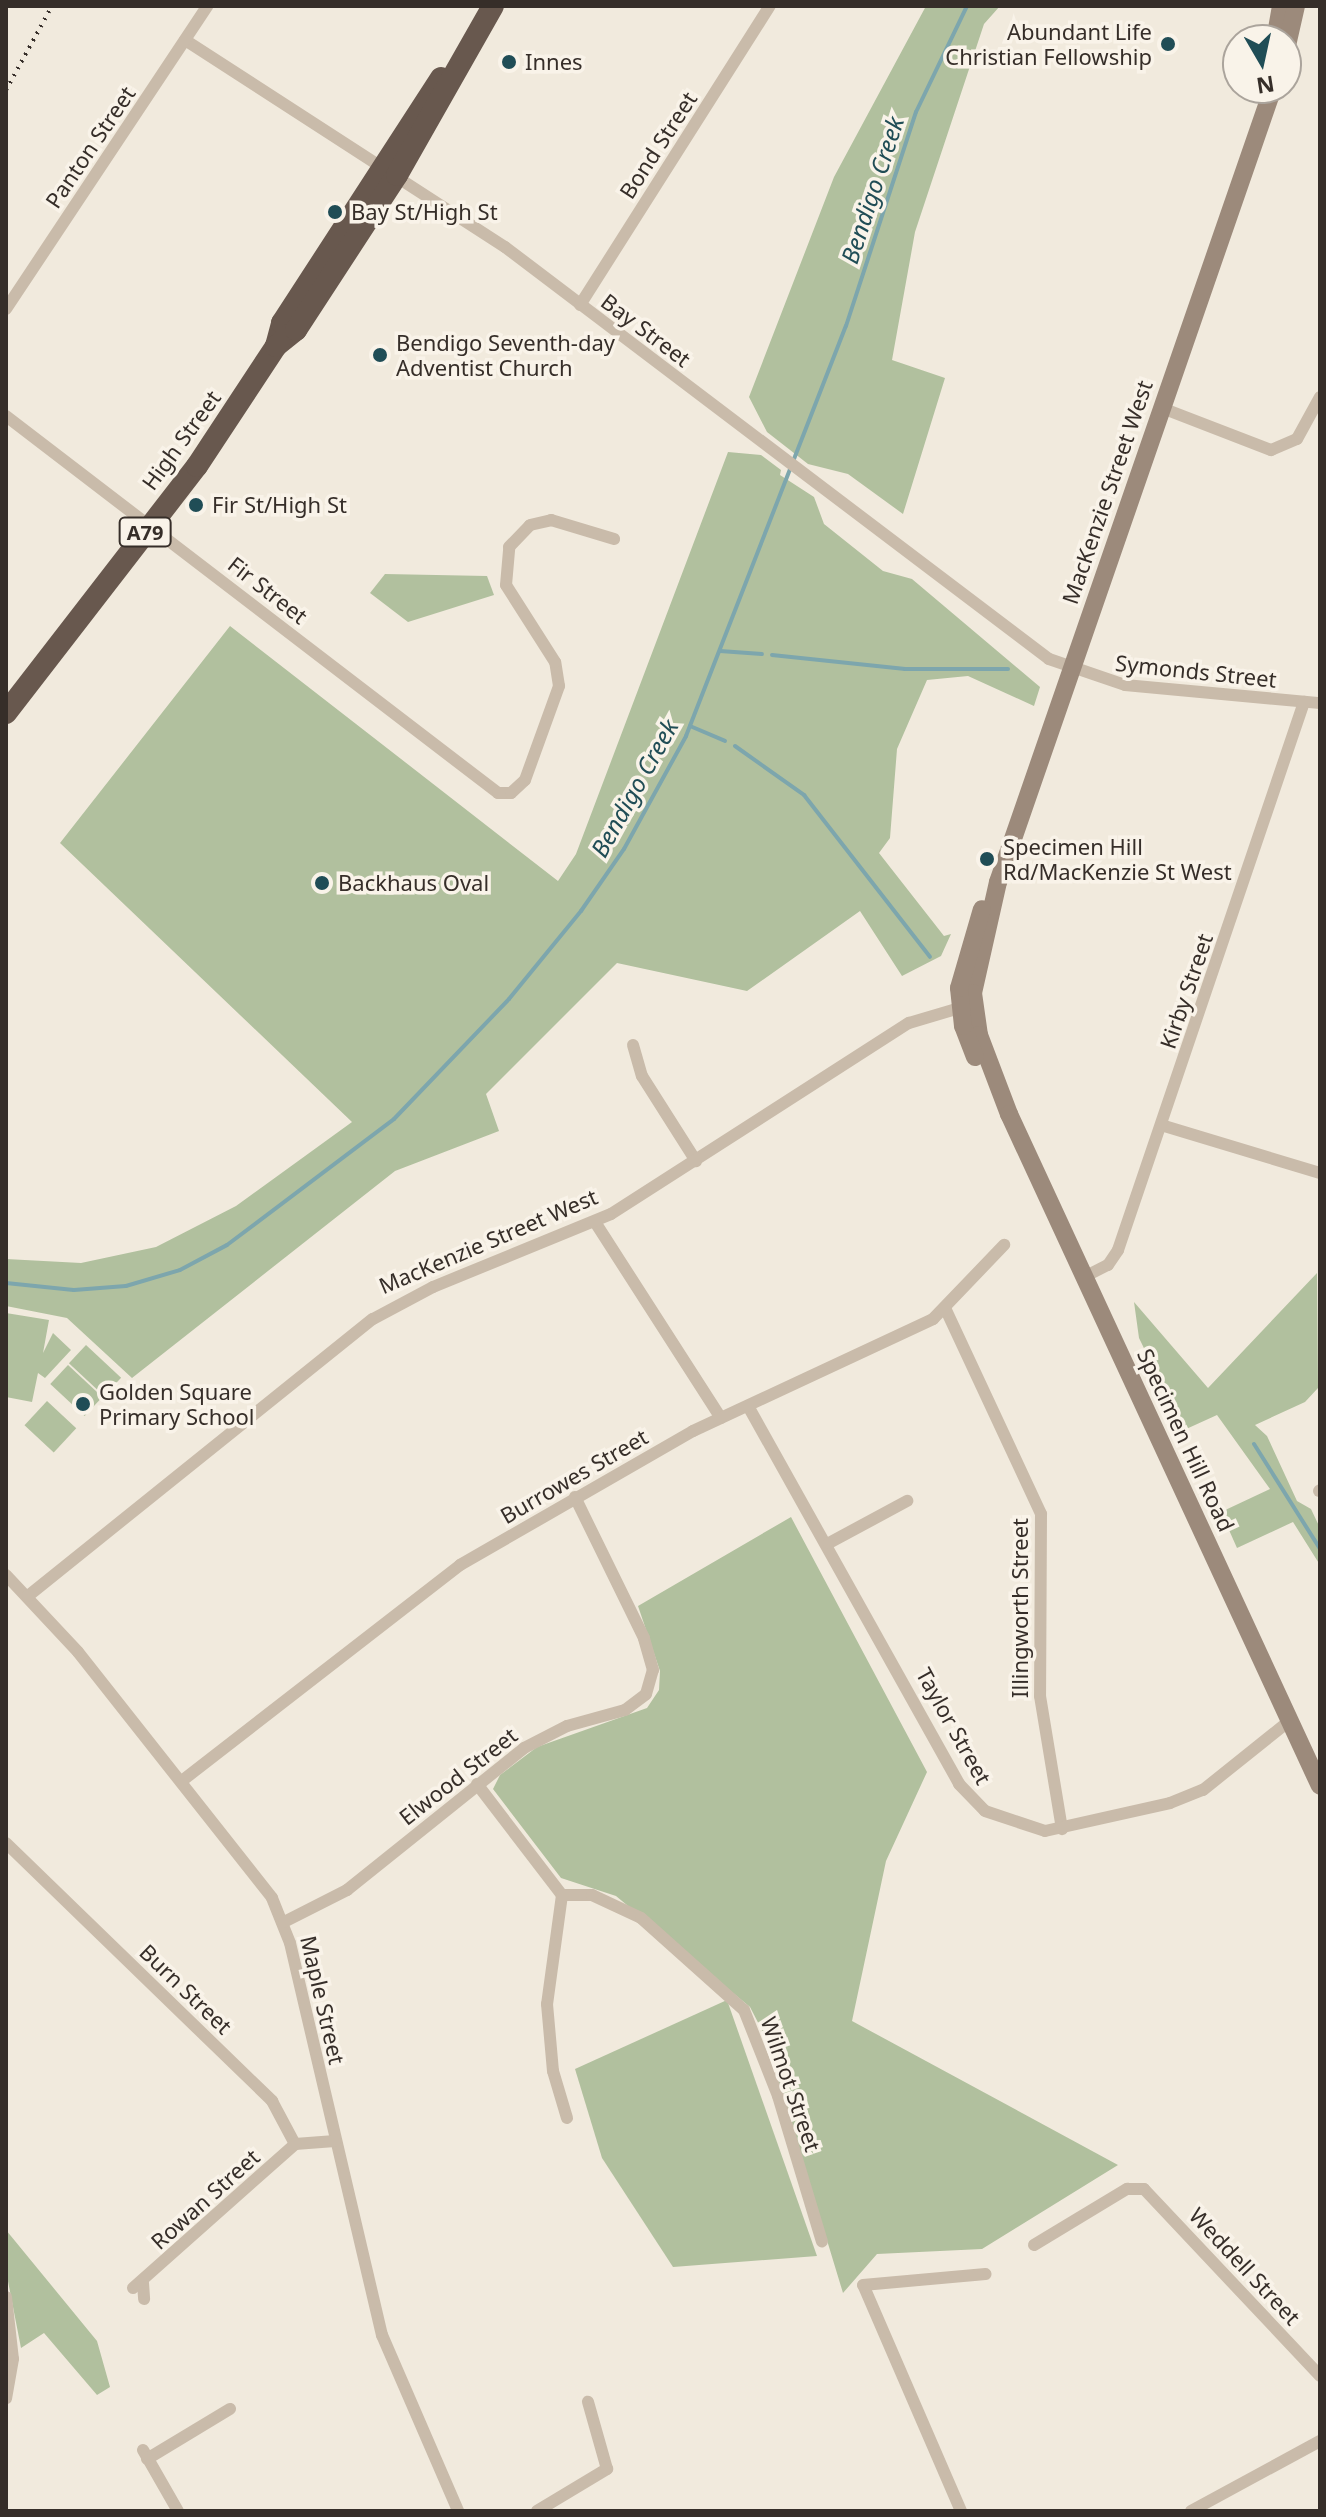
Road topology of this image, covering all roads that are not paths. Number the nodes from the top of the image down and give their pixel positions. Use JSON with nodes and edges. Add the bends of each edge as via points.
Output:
{"nodes":[{"id":1,"x":207,"y":6,"type":"edge"},
{"id":2,"x":493,"y":6,"type":"edge"},
{"id":3,"x":770,"y":6,"type":"edge"},
{"id":4,"x":185,"y":40,"type":"junction"},
{"id":5,"x":1264,"y":104,"type":"edge"},
{"id":6,"x":1267,"y":104,"type":"edge"},
{"id":7,"x":1262,"y":117,"type":"junction"},
{"id":8,"x":389,"y":170,"type":"junction"},
{"id":9,"x":580,"y":305,"type":"junction"},
{"id":10,"x":6,"y":309,"type":"edge"},
{"id":11,"x":1320,"y":397,"type":"edge"},
{"id":12,"x":1162,"y":408,"type":"junction"},
{"id":13,"x":6,"y":416,"type":"edge"},
{"id":14,"x":149,"y":527,"type":"junction"},
{"id":15,"x":614,"y":539,"type":"dead end"},
{"id":16,"x":1070,"y":670,"type":"junction"},
{"id":17,"x":1304,"y":702,"type":"junction"},
{"id":18,"x":1320,"y":703,"type":"edge"},
{"id":19,"x":6,"y":713,"type":"edge"},
{"id":20,"x":966,"y":1006,"type":"junction"},
{"id":21,"x":633,"y":1045,"type":"dead end"},
{"id":22,"x":1161,"y":1125,"type":"junction"},
{"id":23,"x":696,"y":1161,"type":"junction"},
{"id":24,"x":1320,"y":1173,"type":"edge"},
{"id":25,"x":595,"y":1222,"type":"junction"},
{"id":26,"x":1004,"y":1245,"type":"dead end"},
{"id":27,"x":1084,"y":1277,"type":"junction"},
{"id":28,"x":946,"y":1310,"type":"junction"},
{"id":29,"x":748,"y":1406,"type":"junction"},
{"id":30,"x":721,"y":1418,"type":"junction"},
{"id":31,"x":575,"y":1497,"type":"junction"},
{"id":32,"x":907,"y":1501,"type":"dead end"},
{"id":33,"x":829,"y":1543,"type":"junction"},
{"id":34,"x":6,"y":1575,"type":"edge"},
{"id":35,"x":28,"y":1596,"type":"junction"},
{"id":36,"x":1289,"y":1721,"type":"junction"},
{"id":37,"x":183,"y":1780,"type":"junction"},
{"id":38,"x":477,"y":1784,"type":"junction"},
{"id":39,"x":1320,"y":1786,"type":"edge"},
{"id":40,"x":1062,"y":1829,"type":"junction"},
{"id":41,"x":6,"y":1843,"type":"edge"},
{"id":42,"x":562,"y":1895,"type":"junction"},
{"id":43,"x":284,"y":1922,"type":"junction"},
{"id":44,"x":567,"y":2118,"type":"dead end"},
{"id":45,"x":335,"y":2141,"type":"junction"},
{"id":46,"x":295,"y":2144,"type":"junction"},
{"id":47,"x":822,"y":2242,"type":"dead end"},
{"id":48,"x":1034,"y":2245,"type":"dead end"},
{"id":49,"x":986,"y":2274,"type":"dead end"},
{"id":50,"x":6,"y":2297,"type":"edge"},
{"id":51,"x":144,"y":2299,"type":"dead end"},
{"id":52,"x":1320,"y":2376,"type":"edge"},
{"id":53,"x":6,"y":2397,"type":"edge"},
{"id":54,"x":588,"y":2402,"type":"dead end"},
{"id":55,"x":230,"y":2409,"type":"dead end"},
{"id":56,"x":1320,"y":2441,"type":"edge"},
{"id":57,"x":178,"y":2511,"type":"edge"},
{"id":58,"x":458,"y":2511,"type":"edge"},
{"id":59,"x":537,"y":2511,"type":"edge"},
{"id":60,"x":961,"y":2511,"type":"edge"},
{"id":61,"x":1191,"y":2511,"type":"edge"}],
"edges":[{"from":1,"to":4,"type":"street","name":"Panton Street"},
{"from":2,"to":8,"type":"highway","name":"High Street","number":"A79"},
{"from":3,"to":9,"type":"street","name":"Bond Street"},
{"from":4,"to":8,"type":"street","name":"Bay Street"},
{"from":4,"to":10,"type":"street","name":"Panton Street"},
{"from":5,"to":7,"type":"main road","name":"MacKenzie Street West"},
{"from":6,"to":7,"type":"main road","name":"MacKenzie Street West"},
{"from":7,"to":12,"type":"main road","name":"MacKenzie Street West"},
{"from":8,"to":9,"type":"street","name":"Bay Street"},
{"from":8,"to":14,"type":"highway","name":"High Street","number":"A79","via":[[296,330],[276,346]]},
{"from":9,"to":16,"type":"street","name":"Bay Street","via":[[1022,641]]},
{"from":11,"to":12,"type":"street","via":[[1297,439],[1271,450]]},
{"from":12,"to":16,"type":"main road","name":"MacKenzie Street West"},
{"from":13,"to":14,"type":"street","name":"Fir Street"},
{"from":14,"to":15,"type":"street","name":"Fir Street","via":[[505,794],[525,780],[559,686],[555,662],[506,585],[509,547],[530,525],[551,520]]},
{"from":14,"to":19,"type":"highway","name":"High Street","number":"A79"},
{"from":16,"to":17,"type":"street","name":"Symonds Street","via":[[1125,685]]},
{"from":16,"to":20,"type":"main road","name":"MacKenzie Street West","via":[[998,882]]},
{"from":17,"to":18,"type":"street","name":"Symonds Street"},
{"from":17,"to":22,"type":"street","name":"Kirby Street"},
{"from":20,"to":23,"type":"street","name":"MacKenzie Street West","via":[[909,1023]]},
{"from":20,"to":27,"type":"main road","name":"Specimen Hill Road"},
{"from":21,"to":23,"type":"street","via":[[642,1076]]},
{"from":22,"to":24,"type":"street"},
{"from":22,"to":27,"type":"street","name":"Kirby Street","via":[[1113,1259]]},
{"from":23,"to":25,"type":"street","name":"MacKenzie Street West"},
{"from":25,"to":30,"type":"street"},
{"from":25,"to":35,"type":"street","name":"MacKenzie Street West","via":[[433,1287],[373,1319]]},
{"from":26,"to":28,"type":"street","name":"Burrowes Street","via":[[978,1267]]},
{"from":27,"to":36,"type":"main road","name":"Specimen Hill Road"},
{"from":28,"to":29,"type":"street","name":"Burrowes Street"},
{"from":28,"to":40,"type":"street","name":"Illingworth Street","via":[[1041,1514],[1040,1696]]},
{"from":29,"to":30,"type":"street","name":"Burrowes Street"},
{"from":29,"to":33,"type":"street","name":"Taylor Street"},
{"from":30,"to":31,"type":"street","name":"Burrowes Street"},
{"from":31,"to":37,"type":"street","name":"Burrowes Street","via":[[400,1606]]},
{"from":31,"to":38,"type":"street","name":"Elwood Street","via":[[644,1638],[652,1683],[637,1703],[545,1737]]},
{"from":32,"to":33,"type":"street"},
{"from":33,"to":40,"type":"street","name":"Taylor Street","via":[[966,1793],[1015,1825]]},
{"from":34,"to":35,"type":"street","name":"Maple Street"},
{"from":35,"to":37,"type":"street","name":"Maple Street"},
{"from":36,"to":39,"type":"main road","name":"Specimen Hill Road"},
{"from":36,"to":40,"type":"street","name":"Taylor Street","via":[[1190,1796]]},
{"from":37,"to":43,"type":"street","name":"Maple Street","via":[[261,1879]]},
{"from":38,"to":42,"type":"street"},
{"from":38,"to":43,"type":"street","name":"Elwood Street","via":[[347,1890]]},
{"from":41,"to":46,"type":"street","name":"Burn Street","via":[[272,2101]]},
{"from":42,"to":44,"type":"street","via":[[547,2004],[553,2071]]},
{"from":42,"to":47,"type":"street","name":"Wilmot Street","via":[[592,1895],[641,1918],[744,2010],[778,2096]]},
{"from":43,"to":45,"type":"street","name":"Maple Street"},
{"from":45,"to":46,"type":"street"},
{"from":45,"to":58,"type":"street","name":"Maple Street","via":[[382,2335]]},
{"from":46,"to":51,"type":"street","name":"Rowan Street","via":[[138,2286]]},
{"from":48,"to":52,"type":"street","name":"Weddell Street","via":[[1138,2187],[1149,2191]]},
{"from":49,"to":60,"type":"street","via":[[863,2285]]},
{"from":50,"to":53,"type":"street","via":[[13,2359]]},
{"from":54,"to":59,"type":"street","via":[[607,2469]]},
{"from":55,"to":57,"type":"street","via":[[145,2455]]},
{"from":56,"to":61,"type":"street"}]}
